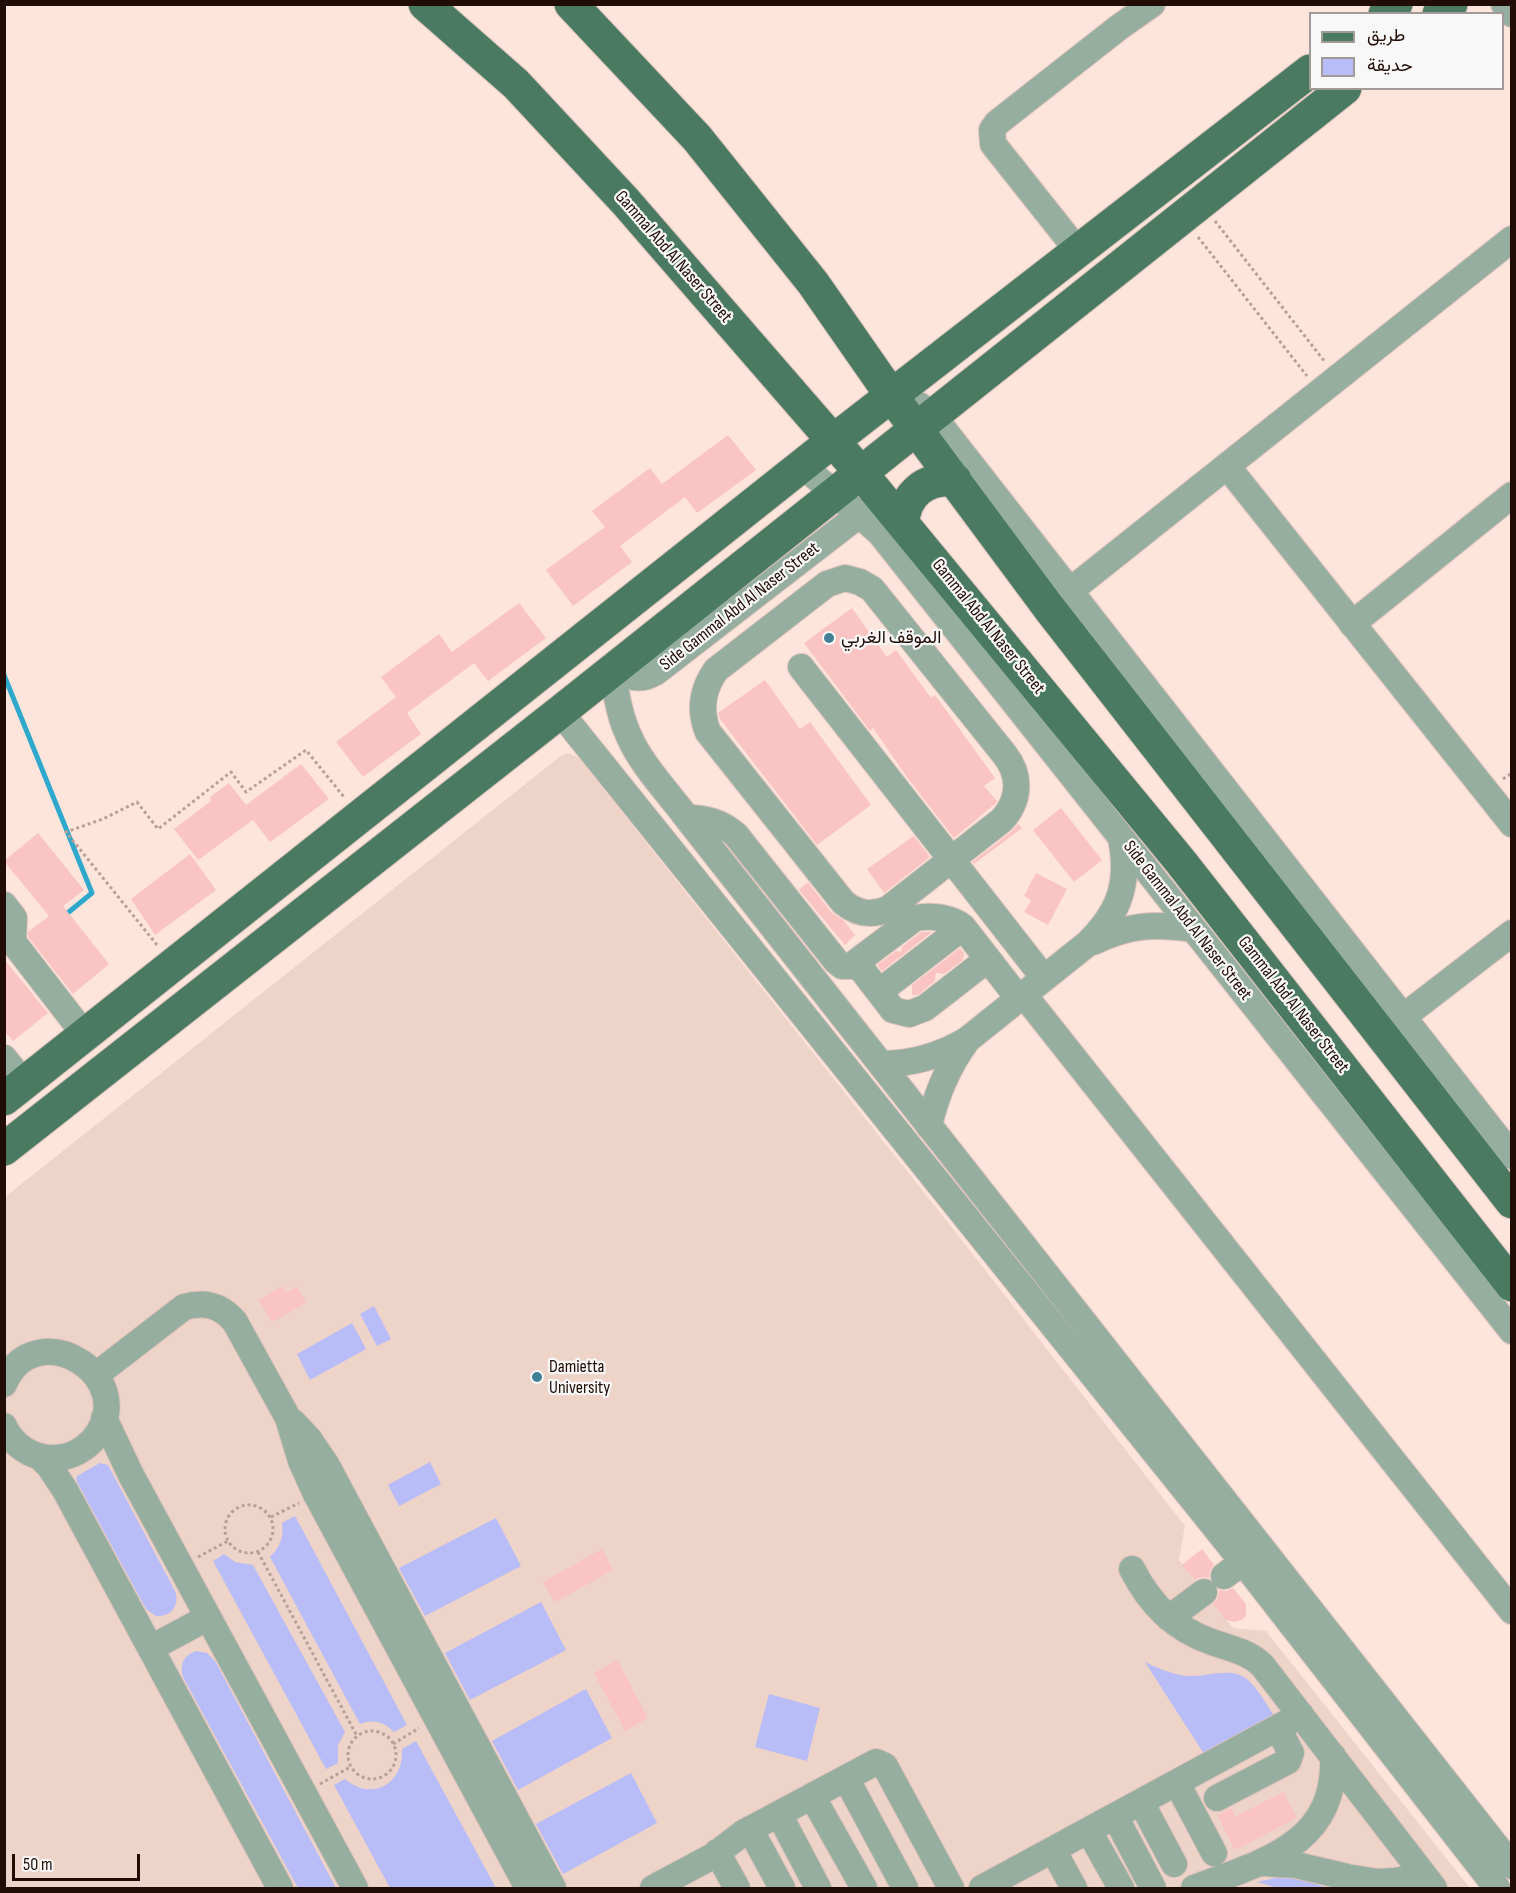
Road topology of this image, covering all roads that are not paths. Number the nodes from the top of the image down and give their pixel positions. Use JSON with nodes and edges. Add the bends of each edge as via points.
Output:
{"nodes":[{"id":1,"x":424,"y":4,"type":"edge"},
{"id":2,"x":571,"y":4,"type":"edge"},
{"id":3,"x":1152,"y":4,"type":"edge"},
{"id":4,"x":1504,"y":4,"type":"edge"},
{"id":5,"x":1512,"y":14,"type":"edge"},
{"id":6,"x":1309,"y":73,"type":"edge"},
{"id":7,"x":1342,"y":90,"type":"edge"},
{"id":8,"x":1512,"y":240,"type":"edge"},
{"id":9,"x":1078,"y":251,"type":"junction"},
{"id":10,"x":891,"y":395,"type":"junction"},
{"id":11,"x":925,"y":422,"type":"junction"},
{"id":12,"x":833,"y":441,"type":"junction"},
{"id":13,"x":803,"y":466,"type":"junction"},
{"id":14,"x":1227,"y":466,"type":"junction"},
{"id":15,"x":955,"y":480,"type":"junction"},
{"id":16,"x":834,"y":493,"type":"junction"},
{"id":17,"x":867,"y":495,"type":"junction"},
{"id":18,"x":1512,"y":495,"type":"edge"},
{"id":19,"x":903,"y":524,"type":"junction"},
{"id":20,"x":1060,"y":599,"type":"junction"},
{"id":21,"x":1352,"y":624,"type":"junction"},
{"id":22,"x":711,"y":629,"type":"junction"},
{"id":23,"x":733,"y":657,"type":"junction"},
{"id":24,"x":801,"y":667,"type":"dead end"},
{"id":25,"x":614,"y":669,"type":"junction"},
{"id":26,"x":560,"y":712,"type":"junction"},
{"id":27,"x":687,"y":818,"type":"junction"},
{"id":28,"x":1512,"y":824,"type":"edge"},
{"id":29,"x":1222,"y":829,"type":"junction"},
{"id":30,"x":1121,"y":838,"type":"junction"},
{"id":31,"x":952,"y":860,"type":"junction"},
{"id":32,"x":1181,"y":862,"type":"junction"},
{"id":33,"x":4,"y":905,"type":"edge"},
{"id":34,"x":795,"y":909,"type":"junction"},
{"id":35,"x":1301,"y":909,"type":"junction"},
{"id":36,"x":773,"y":927,"type":"junction"},
{"id":37,"x":963,"y":927,"type":"junction"},
{"id":38,"x":1192,"y":929,"type":"junction"},
{"id":39,"x":1512,"y":933,"type":"edge"},
{"id":40,"x":1087,"y":944,"type":"junction"},
{"id":41,"x":988,"y":958,"type":"junction"},
{"id":42,"x":856,"y":962,"type":"junction"},
{"id":43,"x":1044,"y":978,"type":"junction"},
{"id":44,"x":879,"y":992,"type":"junction"},
{"id":45,"x":1021,"y":997,"type":"junction"},
{"id":46,"x":1403,"y":1017,"type":"junction"},
{"id":47,"x":85,"y":1035,"type":"junction"},
{"id":48,"x":967,"y":1040,"type":"junction"},
{"id":49,"x":881,"y":1064,"type":"junction"},
{"id":50,"x":11,"y":1080,"type":"edge"},
{"id":51,"x":1466,"y":1121,"type":"junction"},
{"id":52,"x":929,"y":1126,"type":"junction"},
{"id":53,"x":4,"y":1149,"type":"edge"},
{"id":54,"x":1512,"y":1156,"type":"edge"},
{"id":55,"x":1512,"y":1202,"type":"edge"},
{"id":56,"x":1512,"y":1285,"type":"edge"},
{"id":57,"x":1512,"y":1331,"type":"edge"},
{"id":58,"x":96,"y":1375,"type":"junction"},
{"id":59,"x":5,"y":1381,"type":"edge"},
{"id":60,"x":104,"y":1418,"type":"junction"},
{"id":61,"x":288,"y":1418,"type":"junction"},
{"id":62,"x":4,"y":1426,"type":"edge"},
{"id":63,"x":40,"y":1456,"type":"junction"},
{"id":64,"x":1243,"y":1562,"type":"junction"},
{"id":65,"x":1132,"y":1569,"type":"dead end"},
{"id":66,"x":1204,"y":1592,"type":"dead end"},
{"id":67,"x":1512,"y":1611,"type":"edge"},
{"id":68,"x":207,"y":1618,"type":"junction"},
{"id":69,"x":1168,"y":1618,"type":"junction"},
{"id":70,"x":151,"y":1648,"type":"junction"},
{"id":71,"x":1301,"y":1715,"type":"junction"},
{"id":72,"x":1278,"y":1728,"type":"junction"},
{"id":73,"x":1333,"y":1756,"type":"junction"},
{"id":74,"x":846,"y":1778,"type":"junction"},
{"id":75,"x":1177,"y":1783,"type":"junction"},
{"id":76,"x":812,"y":1796,"type":"junction"},
{"id":77,"x":1217,"y":1798,"type":"dead end"},
{"id":78,"x":1141,"y":1802,"type":"junction"},
{"id":79,"x":779,"y":1814,"type":"junction"},
{"id":80,"x":1115,"y":1816,"type":"junction"},
{"id":81,"x":750,"y":1829,"type":"junction"},
{"id":82,"x":1089,"y":1831,"type":"junction"},
{"id":83,"x":1053,"y":1850,"type":"junction"},
{"id":84,"x":717,"y":1852,"type":"junction"},
{"id":85,"x":1214,"y":1853,"type":"dead end"},
{"id":86,"x":1261,"y":1863,"type":"junction"},
{"id":87,"x":1174,"y":1864,"type":"dead end"},
{"id":88,"x":1512,"y":1866,"type":"edge"},
{"id":89,"x":1016,"y":1881,"type":"edge"},
{"id":90,"x":1429,"y":1882,"type":"edge"},
{"id":91,"x":280,"y":1888,"type":"edge"},
{"id":92,"x":354,"y":1888,"type":"edge"},
{"id":93,"x":528,"y":1888,"type":"edge"},
{"id":94,"x":553,"y":1888,"type":"edge"},
{"id":95,"x":653,"y":1888,"type":"edge"},
{"id":96,"x":736,"y":1888,"type":"edge"},
{"id":97,"x":782,"y":1888,"type":"edge"},
{"id":98,"x":818,"y":1888,"type":"edge"},
{"id":99,"x":864,"y":1888,"type":"edge"},
{"id":100,"x":905,"y":1888,"type":"edge"},
{"id":101,"x":951,"y":1888,"type":"edge"},
{"id":102,"x":982,"y":1888,"type":"edge"},
{"id":103,"x":1074,"y":1888,"type":"edge"},
{"id":104,"x":1121,"y":1888,"type":"edge"},
{"id":105,"x":1153,"y":1888,"type":"edge"},
{"id":106,"x":1194,"y":1888,"type":"edge"},
{"id":107,"x":1497,"y":1888,"type":"edge"}],
"edges":[{"from":1,"to":12,"type":"main road","name":"Gammal Abd Al Naser Street","via":[[516,84],[594,167]]},
{"from":2,"to":10,"type":"main road","via":[[697,138],[813,283]]},
{"from":3,"to":9,"type":"street","via":[[1109,34],[992,130],[993,144]]},
{"from":4,"to":5,"type":"street"},
{"from":6,"to":9,"type":"main road"},
{"from":7,"to":11,"type":"main road"},
{"from":8,"to":14,"type":"street"},
{"from":9,"to":10,"type":"main road"},
{"from":10,"to":11,"type":"main road"},
{"from":10,"to":12,"type":"main road"},
{"from":11,"to":15,"type":"main road"},
{"from":11,"to":17,"type":"main road"},
{"from":11,"to":20,"type":"street"},
{"from":12,"to":13,"type":"main road"},
{"from":12,"to":17,"type":"main road","name":"Gammal Abd Al Naser Street"},
{"from":13,"to":16,"type":"street"},
{"from":13,"to":47,"type":"main road"},
{"from":14,"to":20,"type":"street"},
{"from":14,"to":21,"type":"street"},
{"from":15,"to":19,"type":"main road","via":[[937,480],[921,487],[909,499]]},
{"from":15,"to":20,"type":"main road"},
{"from":16,"to":17,"type":"main road"},
{"from":16,"to":25,"type":"main road"},
{"from":17,"to":19,"type":"main road","name":"Gammal Abd Al Naser Street"},
{"from":17,"to":22,"type":"street","name":"Side Gammal Abd Al Naser Street"},
{"from":17,"to":30,"type":"street","name":"Side Gammal Abd Al Naser Street","via":[[880,533]]},
{"from":18,"to":21,"type":"street"},
{"from":19,"to":32,"type":"main road","name":"Gammal Abd Al Naser Street"},
{"from":20,"to":29,"type":"main road"},
{"from":20,"to":35,"type":"street"},
{"from":21,"to":28,"type":"street"},
{"from":22,"to":23,"type":"street"},
{"from":22,"to":25,"type":"street","name":"Side Gammal Abd Al Naser Street","via":[[649,676],[633,678]]},
{"from":23,"to":31,"type":"street","via":[[716,670],[706,686],[702,705],[708,732],[843,902],[857,911],[881,912]]},
{"from":23,"to":31,"type":"street","via":[[835,580],[854,580],[872,589],[1015,772],[1017,791],[1008,814]]},
{"from":24,"to":31,"type":"street"},
{"from":25,"to":26,"type":"main road"},
{"from":25,"to":27,"type":"street","via":[[624,723],[637,752]]},
{"from":26,"to":53,"type":"main road"},
{"from":26,"to":64,"type":"street"},
{"from":27,"to":34,"type":"street","via":[[715,821],[730,830]]},
{"from":27,"to":36,"type":"street"},
{"from":29,"to":32,"type":"main road"},
{"from":29,"to":35,"type":"main road"},
{"from":30,"to":38,"type":"street","name":"Side Gammal Abd Al Naser Street"},
{"from":30,"to":40,"type":"street","via":[[1125,867],[1120,896],[1107,922]]},
{"from":31,"to":43,"type":"street"},
{"from":32,"to":56,"type":"main road","name":"Gammal Abd Al Naser Street"},
{"from":33,"to":47,"type":"street","via":[[14,918],[13,942]]},
{"from":34,"to":36,"type":"street"},
{"from":34,"to":42,"type":"street","via":[[839,964],[847,967]]},
{"from":35,"to":46,"type":"street"},
{"from":35,"to":51,"type":"main road"},
{"from":36,"to":49,"type":"street"},
{"from":37,"to":41,"type":"street"},
{"from":37,"to":42,"type":"street","via":[[952,920],[915,918]]},
{"from":37,"to":44,"type":"street"},
{"from":38,"to":40,"type":"street","via":[[1138,926]]},
{"from":38,"to":57,"type":"street","name":"Side Gammal Abd Al Naser Street"},
{"from":39,"to":46,"type":"street"},
{"from":40,"to":43,"type":"street"},
{"from":41,"to":44,"type":"street","via":[[917,1012],[893,1010]]},
{"from":41,"to":45,"type":"street"},
{"from":42,"to":44,"type":"street"},
{"from":43,"to":45,"type":"street"},
{"from":45,"to":48,"type":"street"},
{"from":45,"to":67,"type":"street"},
{"from":46,"to":51,"type":"street"},
{"from":47,"to":50,"type":"main road"},
{"from":48,"to":49,"type":"street","via":[[926,1059]]},
{"from":48,"to":52,"type":"street","via":[[947,1072]]},
{"from":49,"to":52,"type":"street"},
{"from":51,"to":54,"type":"street"},
{"from":51,"to":55,"type":"main road"},
{"from":52,"to":64,"type":"street"},
{"from":58,"to":59,"type":"street","via":[[80,1360],[50,1352],[20,1364]]},
{"from":58,"to":60,"type":"street","via":[[105,1395]]},
{"from":58,"to":61,"type":"street","via":[[184,1307],[207,1304],[218,1307],[235,1322]]},
{"from":60,"to":63,"type":"street","via":[[95,1437],[80,1451],[60,1458]]},
{"from":60,"to":68,"type":"street"},
{"from":61,"to":93,"type":"street","via":[[316,1494]]},
{"from":61,"to":94,"type":"street","via":[[326,1464]]},
{"from":62,"to":63,"type":"street","via":[[21,1447]]},
{"from":63,"to":70,"type":"street","via":[[65,1490]]},
{"from":64,"to":88,"type":"street"},
{"from":64,"to":107,"type":"street"},
{"from":65,"to":69,"type":"street"},
{"from":66,"to":69,"type":"street"},
{"from":68,"to":70,"type":"street"},
{"from":68,"to":92,"type":"street"},
{"from":69,"to":71,"type":"street","via":[[1200,1638],[1255,1658]]},
{"from":70,"to":91,"type":"street"},
{"from":71,"to":72,"type":"street"},
{"from":71,"to":73,"type":"street"},
{"from":72,"to":75,"type":"street"},
{"from":72,"to":77,"type":"street","via":[[1291,1753],[1288,1761]]},
{"from":73,"to":86,"type":"street","via":[[1331,1792],[1316,1823],[1304,1836]]},
{"from":73,"to":90,"type":"street"},
{"from":74,"to":76,"type":"street"},
{"from":74,"to":100,"type":"street"},
{"from":74,"to":101,"type":"street","via":[[876,1762],[884,1764]]},
{"from":75,"to":78,"type":"street"},
{"from":75,"to":85,"type":"street"},
{"from":76,"to":79,"type":"street"},
{"from":76,"to":99,"type":"street"},
{"from":78,"to":80,"type":"street"},
{"from":78,"to":87,"type":"street"},
{"from":79,"to":81,"type":"street"},
{"from":79,"to":98,"type":"street"},
{"from":80,"to":82,"type":"street"},
{"from":80,"to":105,"type":"street"},
{"from":81,"to":84,"type":"street"},
{"from":81,"to":97,"type":"street"},
{"from":82,"to":83,"type":"street"},
{"from":82,"to":104,"type":"street"},
{"from":83,"to":89,"type":"street"},
{"from":83,"to":103,"type":"street"},
{"from":84,"to":95,"type":"street"},
{"from":84,"to":96,"type":"street"},
{"from":86,"to":90,"type":"street","via":[[1296,1864],[1378,1882]]},
{"from":86,"to":106,"type":"street"},
{"from":89,"to":102,"type":"street"}]}
